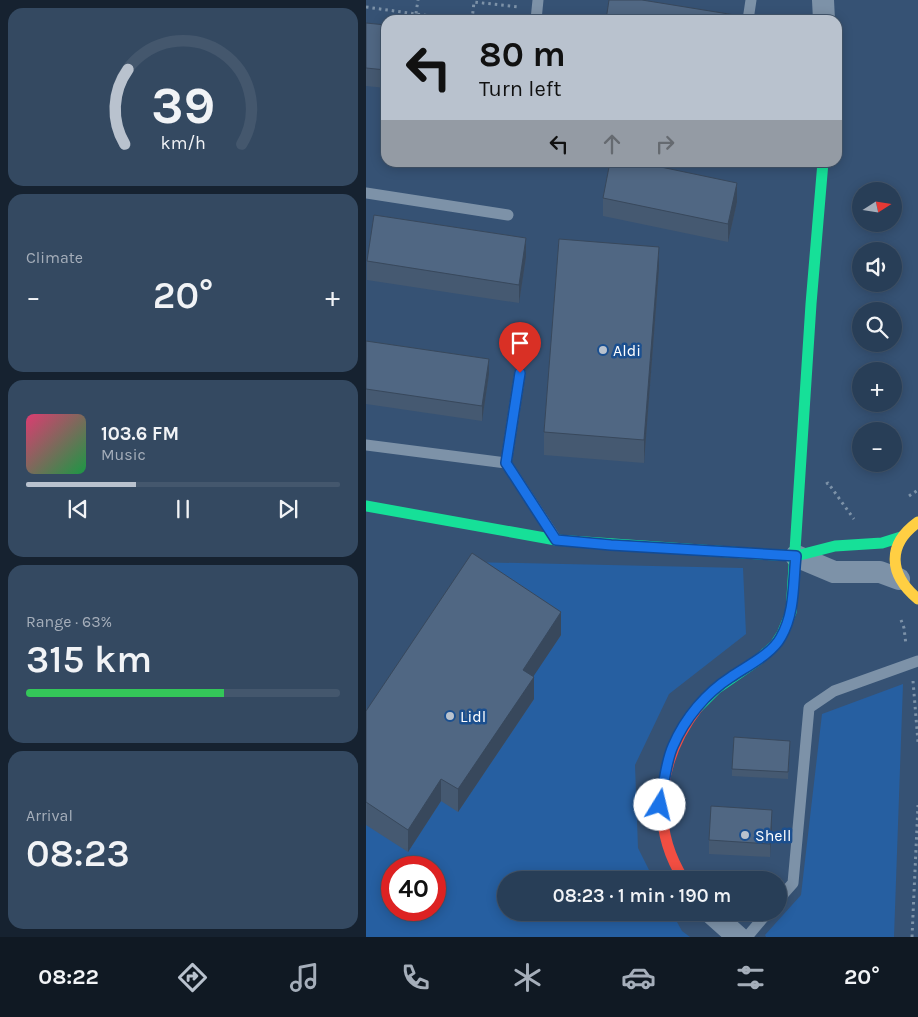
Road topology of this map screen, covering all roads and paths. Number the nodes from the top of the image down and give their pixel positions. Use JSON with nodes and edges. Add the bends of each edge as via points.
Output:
{"nodes":[{"id":1,"x":418,"y":0,"type":"edge"},
{"id":2,"x":538,"y":0,"type":"edge"},
{"id":3,"x":751,"y":0,"type":"edge"},
{"id":4,"x":823,"y":0,"type":"edge"},
{"id":5,"x":366,"y":7,"type":"edge"},
{"id":6,"x":522,"y":7,"type":"dead end"},
{"id":7,"x":416,"y":14,"type":"junction"},
{"id":8,"x":423,"y":15,"type":"edge"},
{"id":9,"x":473,"y":15,"type":"edge"},
{"id":10,"x":536,"y":15,"type":"edge"},
{"id":11,"x":749,"y":15,"type":"edge"},
{"id":12,"x":824,"y":15,"type":"edge"},
{"id":13,"x":823,"y":167,"type":"edge"},
{"id":14,"x":366,"y":193,"type":"edge"},
{"id":15,"x":508,"y":215,"type":"dead end"},
{"id":16,"x":520,"y":373,"type":"dead end"},
{"id":17,"x":366,"y":445,"type":"edge"},
{"id":18,"x":506,"y":463,"type":"junction"},
{"id":19,"x":798,"y":490,"type":"junction"},
{"id":20,"x":918,"y":490,"type":"edge"},
{"id":21,"x":904,"y":501,"type":"dead end"},
{"id":22,"x":366,"y":506,"type":"edge"},
{"id":23,"x":918,"y":522,"type":"edge"},
{"id":24,"x":901,"y":537,"type":"junction"},
{"id":25,"x":556,"y":540,"type":"junction"},
{"id":26,"x":858,"y":545,"type":"junction"},
{"id":27,"x":796,"y":556,"type":"junction"},
{"id":28,"x":899,"y":580,"type":"junction"},
{"id":29,"x":918,"y":599,"type":"edge"},
{"id":30,"x":901,"y":619,"type":"dead end"},
{"id":31,"x":913,"y":663,"type":"edge"},
{"id":32,"x":918,"y":742,"type":"edge"},
{"id":33,"x":918,"y":805,"type":"edge"},
{"id":34,"x":679,"y":871,"type":"edge"},
{"id":35,"x":787,"y":889,"type":"edge"},
{"id":36,"x":720,"y":921,"type":"edge"},
{"id":37,"x":760,"y":921,"type":"edge"},
{"id":38,"x":738,"y":937,"type":"edge"},
{"id":39,"x":747,"y":937,"type":"edge"},
{"id":40,"x":912,"y":937,"type":"edge"}],
"edges":[{"from":1,"to":7,"type":"path"},
{"from":2,"to":10,"type":"lane"},
{"from":3,"to":11,"type":"lane"},
{"from":4,"to":12,"type":"street"},
{"from":5,"to":7,"type":"path"},
{"from":6,"to":9,"type":"path","via":[[474,2]]},
{"from":7,"to":8,"type":"path"},
{"from":13,"to":19,"type":"street"},
{"from":14,"to":15,"type":"lane"},
{"from":16,"to":18,"type":"lane"},
{"from":17,"to":18,"type":"lane"},
{"from":18,"to":25,"type":"lane"},
{"from":19,"to":26,"type":"path","via":[[818,491],[828,483],[862,530],[859,530]]},
{"from":19,"to":27,"type":"street"},
{"from":20,"to":21,"type":"path"},
{"from":22,"to":25,"type":"street"},
{"from":23,"to":24,"type":"street"},
{"from":24,"to":26,"type":"street"},
{"from":24,"to":28,"type":"street","via":[[894,556]]},
{"from":25,"to":27,"type":"street"},
{"from":26,"to":27,"type":"street","via":[[835,546]]},
{"from":27,"to":28,"type":"street","via":[[834,572],[880,572]]},
{"from":27,"to":34,"type":"street","via":[[791,612],[781,638],[762,658],[728,678],[708,696],[686,720],[673,747],[660,805],[666,839]]},
{"from":28,"to":29,"type":"street","via":[[909,594]]},
{"from":30,"to":31,"type":"path"},
{"from":31,"to":32,"type":"path"},
{"from":31,"to":35,"type":"lane","via":[[834,691],[809,708],[793,882]]},
{"from":33,"to":40,"type":"path"},
{"from":36,"to":38,"type":"street"},
{"from":37,"to":39,"type":"lane"}]}
